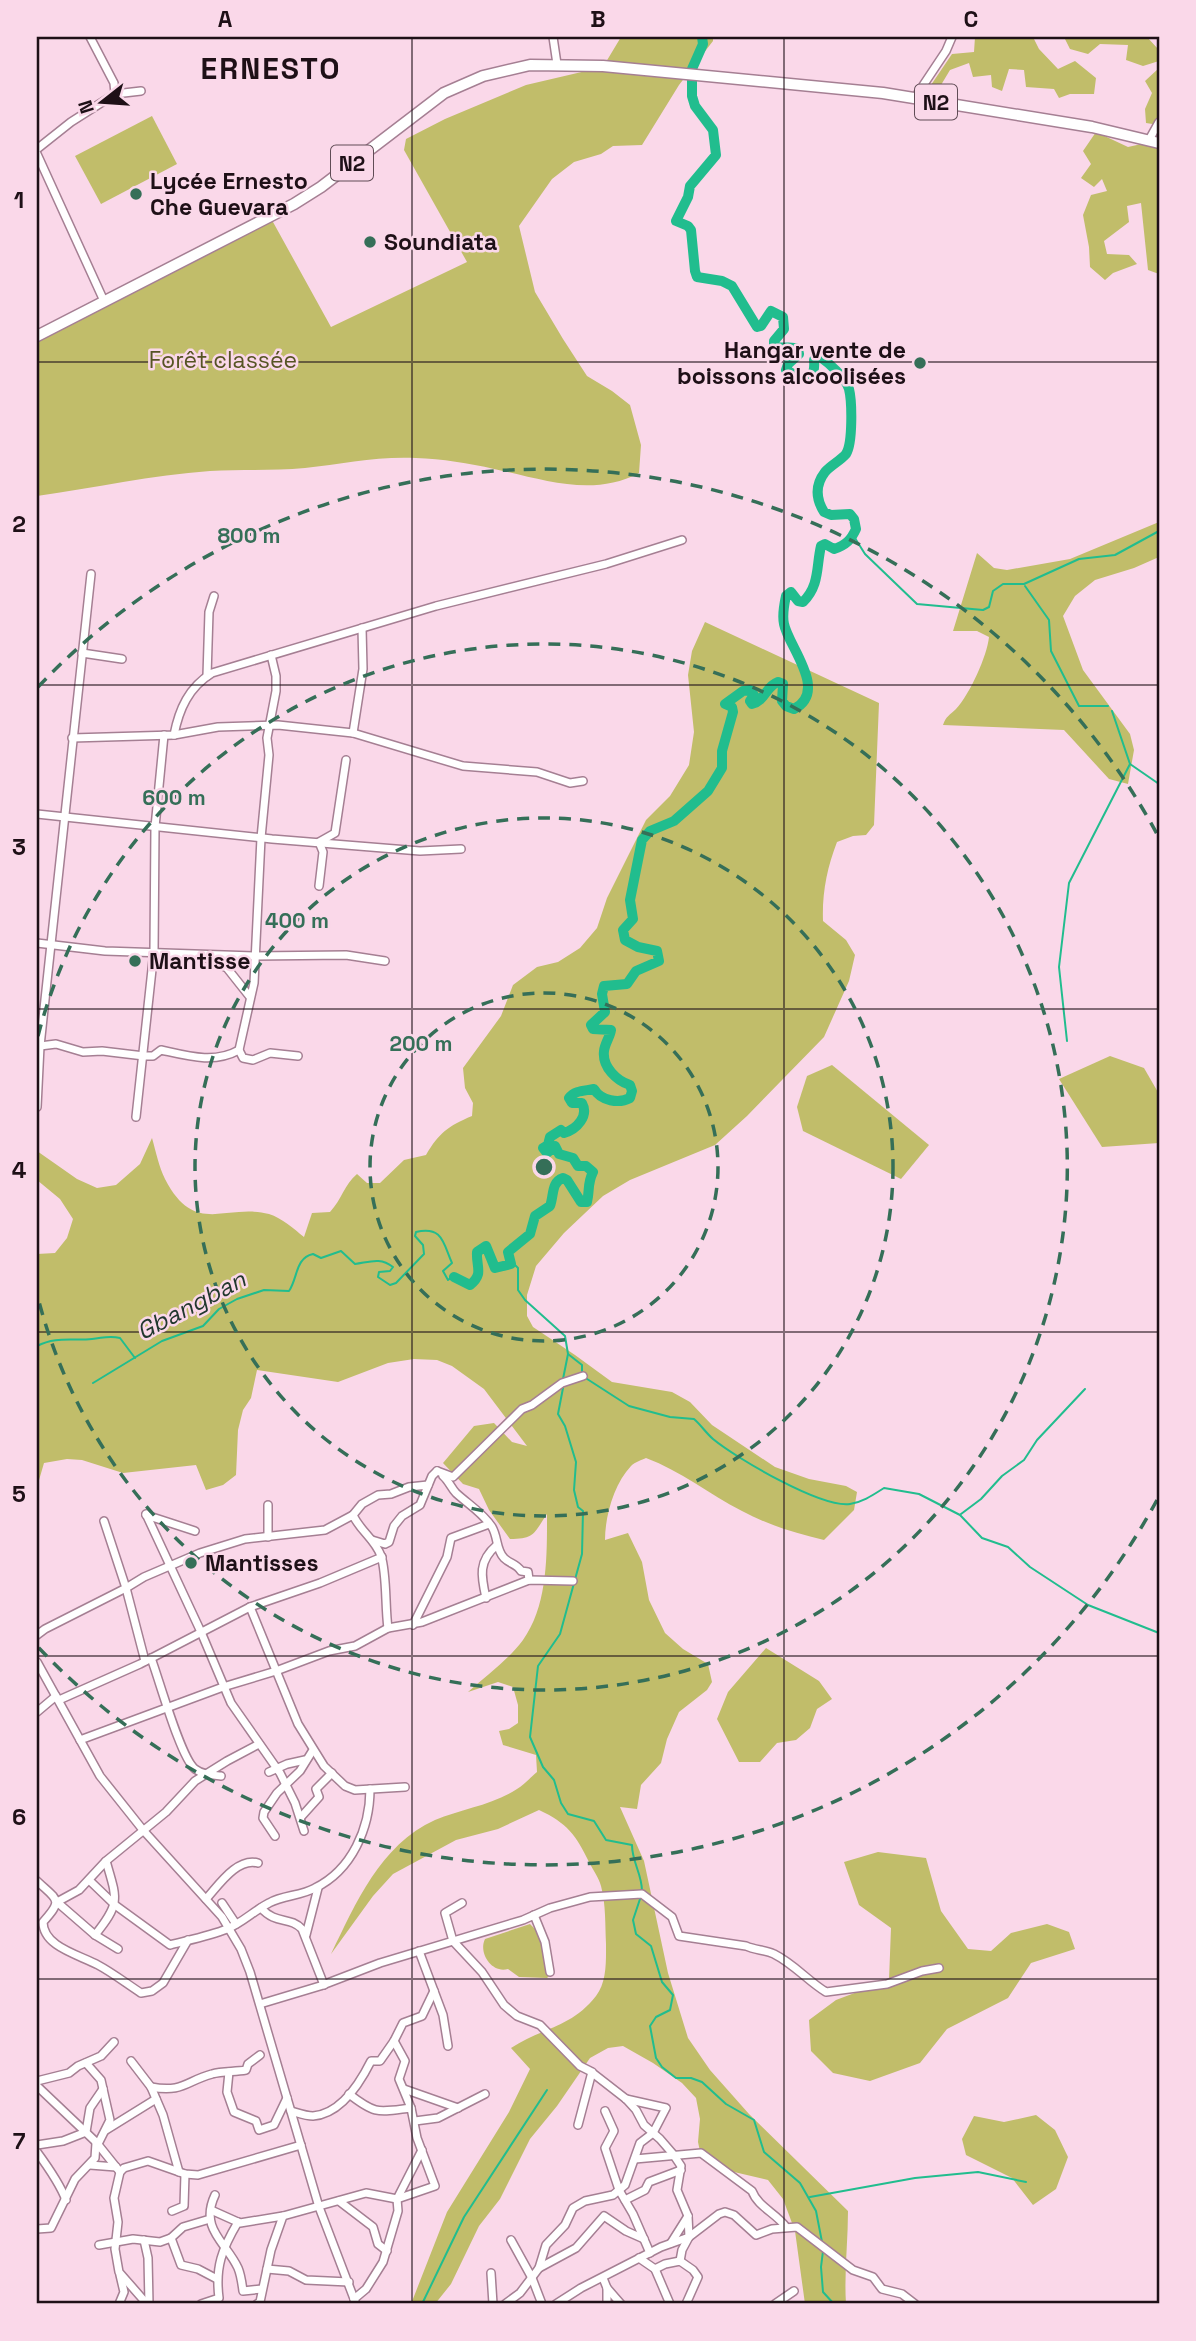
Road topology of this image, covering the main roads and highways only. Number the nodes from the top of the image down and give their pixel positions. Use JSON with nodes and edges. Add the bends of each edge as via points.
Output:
{"nodes":[{"id":1,"x":1154,"y":142,"type":"edge"},
{"id":2,"x":37,"y":336,"type":"edge"}],
"edges":[{"from":1,"to":2,"type":"highway","number":"N2","via":[[1092,127],[883,93],[603,66],[530,65],[483,76],[444,93],[294,204]]}]}
